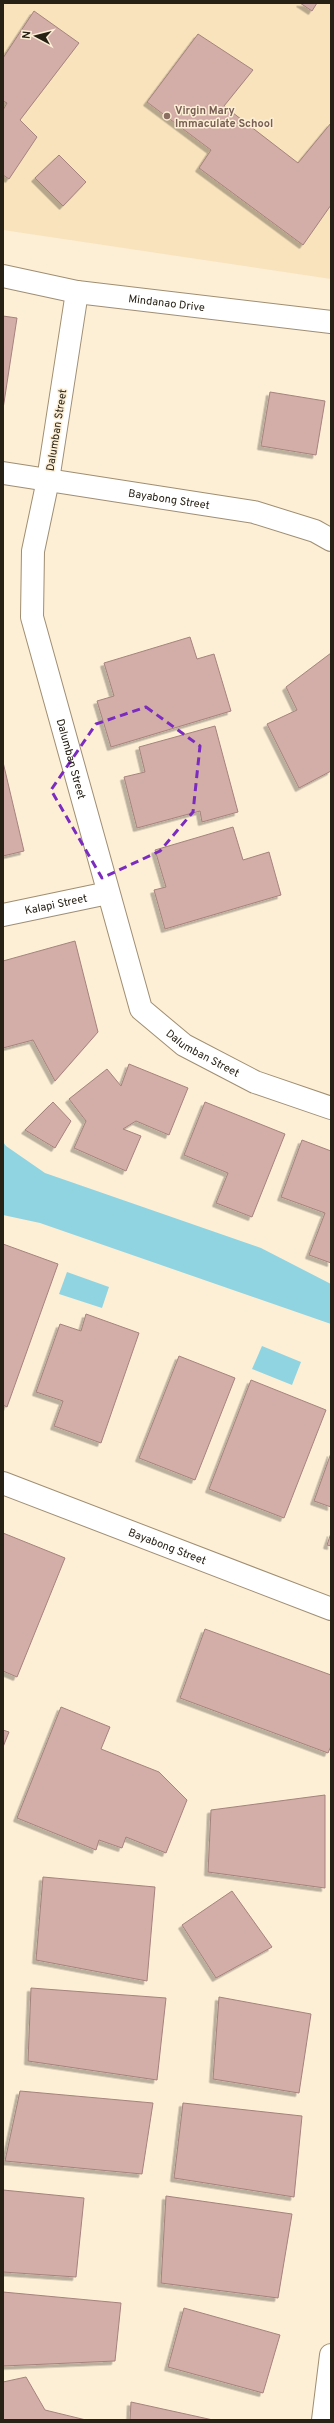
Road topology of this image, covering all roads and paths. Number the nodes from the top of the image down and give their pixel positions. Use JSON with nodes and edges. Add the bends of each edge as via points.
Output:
{"nodes":[{"id":1,"x":3,"y":276,"type":"edge"},
{"id":2,"x":77,"y":292,"type":"junction"},
{"id":3,"x":331,"y":322,"type":"edge"},
{"id":4,"x":3,"y":473,"type":"edge"},
{"id":5,"x":48,"y":480,"type":"junction"},
{"id":6,"x":331,"y":540,"type":"edge"},
{"id":7,"x":108,"y":893,"type":"junction"},
{"id":8,"x":3,"y":915,"type":"edge"},
{"id":9,"x":331,"y":1108,"type":"edge"},
{"id":10,"x":3,"y":1483,"type":"edge"},
{"id":11,"x":331,"y":1608,"type":"edge"},
{"id":12,"x":331,"y":2355,"type":"edge"},
{"id":13,"x":323,"y":2420,"type":"edge"}],
"edges":[{"from":1,"to":2,"type":"street","name":"Mindanao Drive"},
{"from":2,"to":3,"type":"street","name":"Mindanao Drive"},
{"from":2,"to":5,"type":"street","name":"Dalumban Street"},
{"from":4,"to":5,"type":"street","name":"Bayabong Street"},
{"from":5,"to":6,"type":"street","name":"Bayabong Street","via":[[254,512],[314,531]]},
{"from":5,"to":7,"type":"street","name":"Dalumban Street","via":[[33,551],[32,617]]},
{"from":7,"to":8,"type":"street","name":"Kalapi Street"},
{"from":7,"to":9,"type":"street","name":"Dalumban Street","via":[[141,1010],[184,1045],[242,1076]]},
{"from":10,"to":11,"type":"street","name":"Bayabong Street"},
{"from":12,"to":13,"type":"street"}]}
